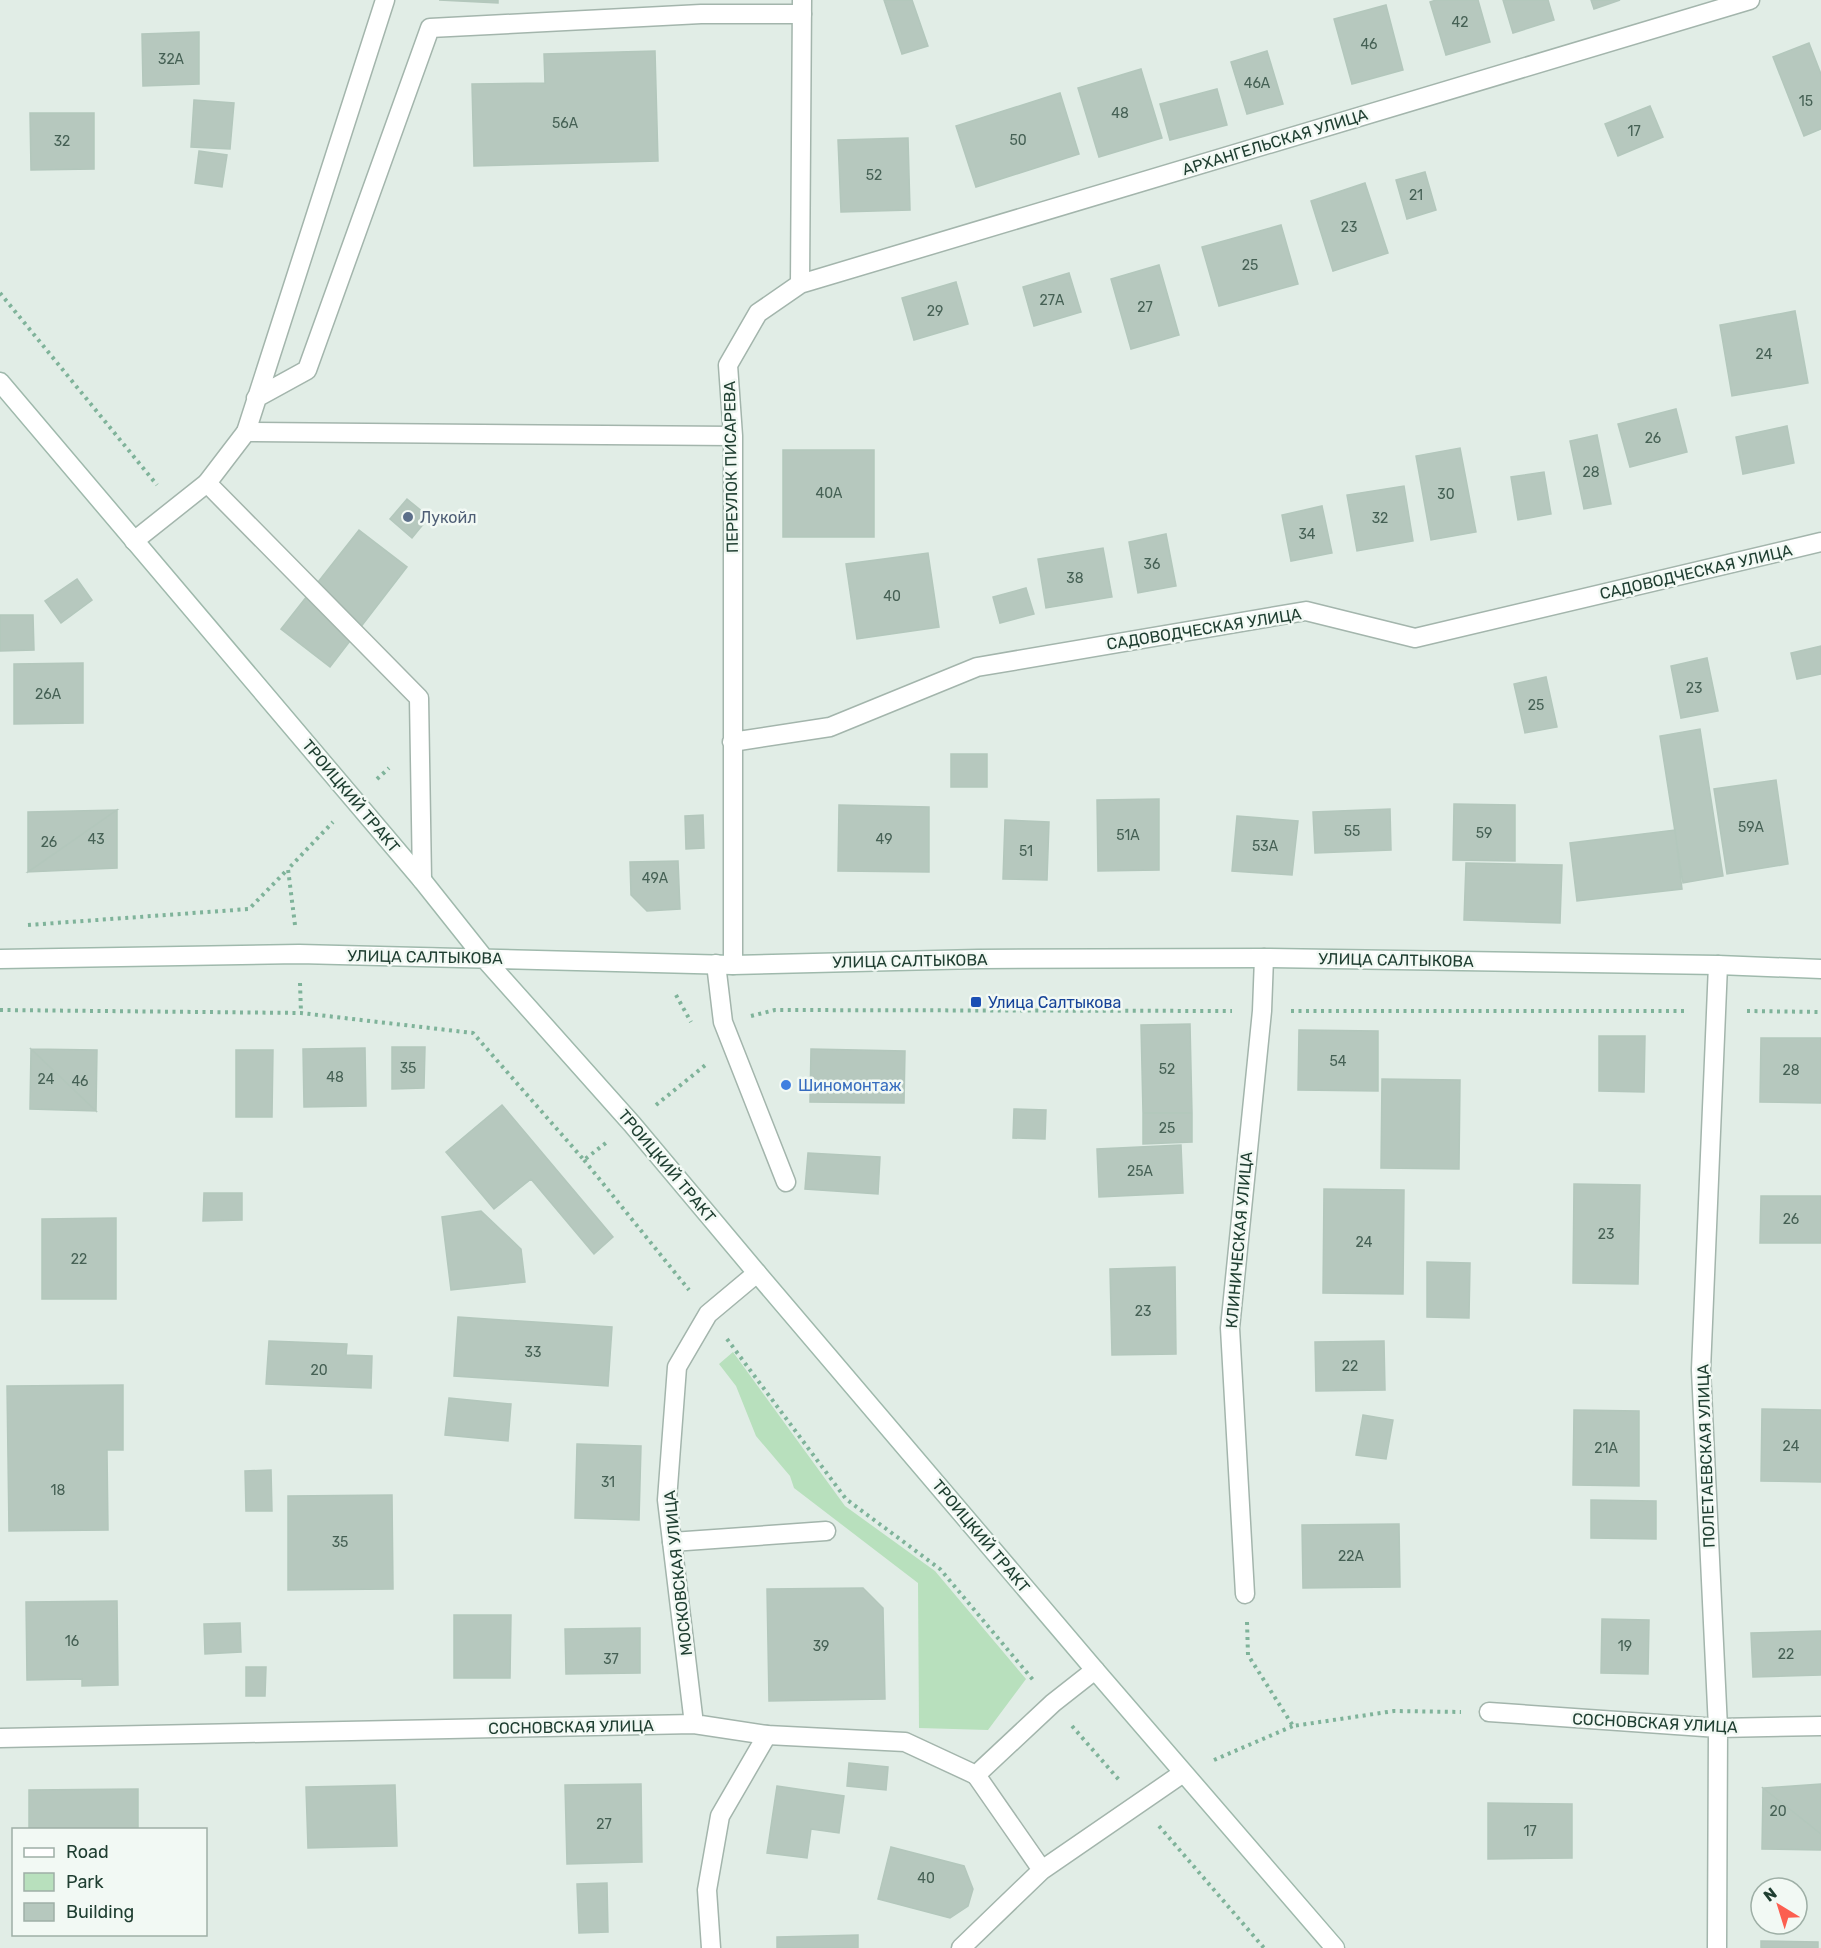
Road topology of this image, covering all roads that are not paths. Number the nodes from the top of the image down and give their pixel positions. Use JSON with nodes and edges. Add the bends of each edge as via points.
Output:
{"nodes":[{"id":1,"x":385,"y":0,"type":"edge"},
{"id":2,"x":1750,"y":0,"type":"edge"},
{"id":3,"x":802,"y":7,"type":"edge"},
{"id":4,"x":800,"y":284,"type":"junction"},
{"id":5,"x":1,"y":386,"type":"edge"},
{"id":6,"x":256,"y":398,"type":"junction"},
{"id":7,"x":246,"y":432,"type":"junction"},
{"id":8,"x":733,"y":436,"type":"junction"},
{"id":9,"x":207,"y":483,"type":"junction"},
{"id":10,"x":134,"y":541,"type":"junction"},
{"id":11,"x":1821,"y":542,"type":"edge"},
{"id":12,"x":732,"y":742,"type":"junction"},
{"id":13,"x":422,"y":880,"type":"junction"},
{"id":14,"x":484,"y":958,"type":"junction"},
{"id":15,"x":1264,"y":958,"type":"junction"},
{"id":16,"x":0,"y":959,"type":"edge"},
{"id":17,"x":725,"y":964,"type":"junction"},
{"id":18,"x":1718,"y":965,"type":"junction"},
{"id":19,"x":1821,"y":969,"type":"edge"},
{"id":20,"x":786,"y":1182,"type":"dead end"},
{"id":21,"x":757,"y":1273,"type":"junction"},
{"id":22,"x":826,"y":1531,"type":"dead end"},
{"id":23,"x":672,"y":1542,"type":"junction"},
{"id":24,"x":1245,"y":1594,"type":"road end"},
{"id":25,"x":1095,"y":1670,"type":"junction"},
{"id":26,"x":1489,"y":1712,"type":"road end"},
{"id":27,"x":694,"y":1724,"type":"junction"},
{"id":28,"x":1821,"y":1726,"type":"edge"},
{"id":29,"x":1718,"y":1728,"type":"junction"},
{"id":30,"x":767,"y":1735,"type":"junction"},
{"id":31,"x":0,"y":1738,"type":"edge"},
{"id":32,"x":1183,"y":1773,"type":"junction"},
{"id":33,"x":976,"y":1775,"type":"junction"},
{"id":34,"x":1042,"y":1870,"type":"junction"},
{"id":35,"x":1328,"y":1945,"type":"edge"},
{"id":36,"x":711,"y":1948,"type":"edge"},
{"id":37,"x":961,"y":1948,"type":"edge"},
{"id":38,"x":1717,"y":1948,"type":"edge"}],
"edges":[{"from":1,"to":6,"type":"street"},
{"from":2,"to":4,"type":"street","name":"АРХАНГЕЛЬСКАЯ УЛИЦА"},
{"from":3,"to":4,"type":"street"},
{"from":3,"to":6,"type":"street","via":[[430,28],[307,370]]},
{"from":4,"to":8,"type":"street","name":"ПЕРЕУЛОК ПИСАРЕВА","via":[[758,313],[728,365]]},
{"from":5,"to":10,"type":"street","name":"ТРОИЦКИЙ ТРАКТ"},
{"from":6,"to":7,"type":"street"},
{"from":7,"to":8,"type":"street"},
{"from":7,"to":9,"type":"street"},
{"from":8,"to":12,"type":"street","name":"ПЕРЕУЛОК ПИСАРЕВА"},
{"from":9,"to":10,"type":"street"},
{"from":9,"to":13,"type":"street","via":[[418,698]]},
{"from":10,"to":13,"type":"street","name":"ТРОИЦКИЙ ТРАКТ"},
{"from":11,"to":12,"type":"street","name":"САДОВОДЧЕСКАЯ УЛИЦА","via":[[1415,638],[1305,611],[977,667],[830,727]]},
{"from":12,"to":17,"type":"street","name":"ПЕРЕУЛОК ПИСАРЕВА"},
{"from":13,"to":14,"type":"street","name":"ТРОИЦКИЙ ТРАКТ"},
{"from":14,"to":16,"type":"street","name":"УЛИЦА САЛТЫКОВА","via":[[299,954]]},
{"from":14,"to":17,"type":"street","name":"УЛИЦА САЛТЫКОВА"},
{"from":14,"to":21,"type":"street","name":"ТРОИЦКИЙ ТРАКТ","via":[[632,1124]]},
{"from":15,"to":17,"type":"street","name":"УЛИЦА САЛТЫКОВА"},
{"from":15,"to":18,"type":"street","name":"УЛИЦА САЛТЫКОВА"},
{"from":15,"to":24,"type":"street","name":"КЛИНИЧЕСКАЯ УЛИЦА","via":[[1230,1328]]},
{"from":17,"to":20,"type":"street","name":"ПЕРЕУЛОК ПИСАРЕВА","via":[[723,1022]]},
{"from":18,"to":19,"type":"street","name":"УЛИЦА САЛТЫКОВА"},
{"from":18,"to":29,"type":"street","name":"ПОЛЕТАЕВСКАЯ УЛИЦА","via":[[1701,1370]]},
{"from":21,"to":23,"type":"street","name":"МОСКОВСКАЯ УЛИЦА","via":[[708,1314],[677,1367],[667,1500]]},
{"from":21,"to":25,"type":"street","name":"ТРОИЦКИЙ ТРАКТ"},
{"from":22,"to":23,"type":"street"},
{"from":23,"to":27,"type":"street","name":"МОСКОВСКАЯ УЛИЦА"},
{"from":25,"to":32,"type":"street","name":"ТРОИЦКИЙ ТРАКТ"},
{"from":25,"to":33,"type":"street","via":[[1053,1703]]},
{"from":26,"to":29,"type":"street","name":"СОСНОВСКАЯ УЛИЦА"},
{"from":27,"to":30,"type":"street","name":"СОСНОВСКАЯ УЛИЦА"},
{"from":27,"to":31,"type":"street","name":"СОСНОВСКАЯ УЛИЦА"},
{"from":28,"to":29,"type":"street","name":"СОСНОВСКАЯ УЛИЦА"},
{"from":29,"to":38,"type":"street","name":"ПОЛЕТАЕВСКАЯ УЛИЦА"},
{"from":30,"to":33,"type":"street","name":"СОСНОВСКАЯ УЛИЦА","via":[[905,1742]]},
{"from":30,"to":36,"type":"street","via":[[720,1816],[707,1890]]},
{"from":32,"to":34,"type":"street"},
{"from":32,"to":35,"type":"street","name":"ТРОИЦКИЙ ТРАКТ"},
{"from":33,"to":34,"type":"street"},
{"from":34,"to":37,"type":"street"}]}
